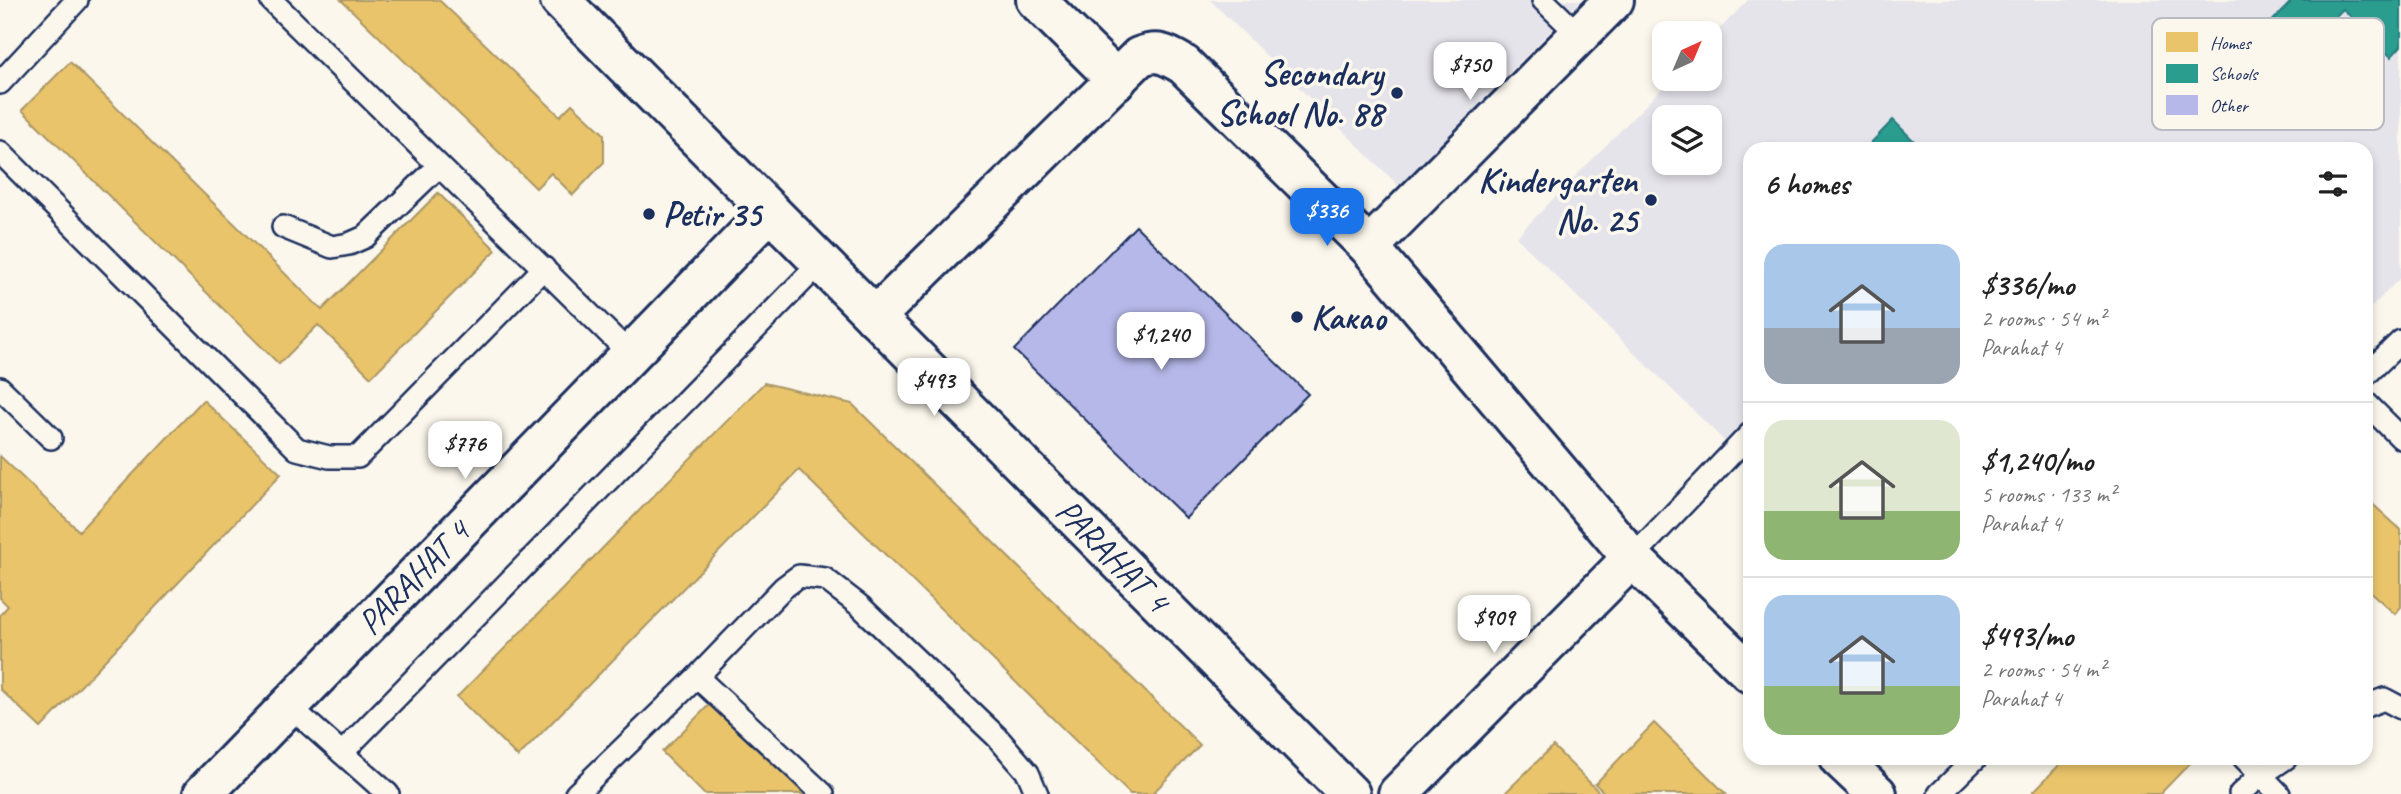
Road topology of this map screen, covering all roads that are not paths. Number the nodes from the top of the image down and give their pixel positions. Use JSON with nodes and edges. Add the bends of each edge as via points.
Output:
{"nodes":[{"id":1,"x":77,"y":0,"type":"edge"},
{"id":2,"x":271,"y":0,"type":"edge"},
{"id":3,"x":560,"y":0,"type":"edge"},
{"id":4,"x":1036,"y":0,"type":"edge"},
{"id":5,"x":1543,"y":0,"type":"edge"},
{"id":6,"x":1614,"y":0,"type":"edge"},
{"id":7,"x":1579,"y":35,"type":"junction"},
{"id":8,"x":1117,"y":80,"type":"junction"},
{"id":9,"x":0,"y":83,"type":"edge"},
{"id":10,"x":0,"y":152,"type":"edge"},
{"id":11,"x":439,"y":166,"type":"junction"},
{"id":12,"x":770,"y":211,"type":"junction"},
{"id":13,"x":283,"y":227,"type":"dead end"},
{"id":14,"x":1369,"y":247,"type":"junction"},
{"id":15,"x":821,"y":262,"type":"junction"},
{"id":16,"x":544,"y":268,"type":"junction"},
{"id":17,"x":875,"y":317,"type":"junction"},
{"id":18,"x":2401,"y":341,"type":"edge"},
{"id":19,"x":630,"y":354,"type":"junction"},
{"id":20,"x":2373,"y":369,"type":"edge"},
{"id":21,"x":0,"y":388,"type":"edge"},
{"id":22,"x":2373,"y":410,"type":"edge"},
{"id":23,"x":51,"y":438,"type":"dead end"},
{"id":24,"x":2401,"y":438,"type":"edge"},
{"id":25,"x":1743,"y":441,"type":"edge"},
{"id":26,"x":1632,"y":558,"type":"junction"},
{"id":27,"x":1743,"y":666,"type":"edge"},
{"id":28,"x":697,"y":677,"type":"junction"},
{"id":29,"x":2373,"y":703,"type":"edge"},
{"id":30,"x":288,"y":705,"type":"junction"},
{"id":31,"x":2401,"y":708,"type":"edge"},
{"id":32,"x":342,"y":753,"type":"junction"},
{"id":33,"x":1969,"y":765,"type":"edge"},
{"id":34,"x":2251,"y":765,"type":"edge"},
{"id":35,"x":2276,"y":765,"type":"edge"},
{"id":36,"x":2261,"y":775,"type":"junction"},
{"id":37,"x":203,"y":794,"type":"edge"},
{"id":38,"x":388,"y":794,"type":"edge"},
{"id":39,"x":576,"y":794,"type":"edge"},
{"id":40,"x":823,"y":794,"type":"edge"},
{"id":41,"x":1037,"y":794,"type":"edge"},
{"id":42,"x":1350,"y":794,"type":"edge"},
{"id":43,"x":1398,"y":794,"type":"edge"},
{"id":44,"x":1939,"y":794,"type":"edge"},
{"id":45,"x":2240,"y":794,"type":"edge"},
{"id":46,"x":2279,"y":794,"type":"edge"}],
"edges":[{"from":1,"to":9,"type":"lane"},
{"from":2,"to":11,"type":"lane"},
{"from":3,"to":12,"type":"street","name":"PARAHAT 4"},
{"from":4,"to":8,"type":"street"},
{"from":5,"to":7,"type":"lane"},
{"from":6,"to":7,"type":"street"},
{"from":7,"to":14,"type":"street"},
{"from":8,"to":14,"type":"street","via":[[1139,57],[1151,52],[1166,54],[1184,65]]},
{"from":8,"to":17,"type":"street"},
{"from":10,"to":16,"type":"lane","via":[[297,449],[329,457],[358,457]]},
{"from":11,"to":13,"type":"lane","via":[[365,237],[349,244],[332,247]]},
{"from":11,"to":16,"type":"lane"},
{"from":12,"to":15,"type":"street","name":"PARAHAT 4"},
{"from":12,"to":19,"type":"street","name":"PARAHAT 4"},
{"from":14,"to":26,"type":"street"},
{"from":15,"to":17,"type":"street","name":"PARAHAT 4"},
{"from":15,"to":32,"type":"lane"},
{"from":16,"to":19,"type":"lane"},
{"from":17,"to":42,"type":"street","name":"PARAHAT 4"},
{"from":18,"to":20,"type":"lane"},
{"from":19,"to":30,"type":"street","name":"PARAHAT 4"},
{"from":21,"to":23,"type":"lane"},
{"from":22,"to":24,"type":"lane"},
{"from":25,"to":26,"type":"lane"},
{"from":26,"to":27,"type":"street"},
{"from":26,"to":43,"type":"street"},
{"from":28,"to":39,"type":"lane"},
{"from":28,"to":40,"type":"lane"},
{"from":28,"to":41,"type":"lane","via":[[783,588],[799,576],[825,579],[860,606],[997,737],[1028,773]]},
{"from":29,"to":31,"type":"lane","via":[[2384,699]]},
{"from":30,"to":32,"type":"lane"},
{"from":30,"to":37,"type":"street","name":"PARAHAT 4"},
{"from":32,"to":38,"type":"lane"},
{"from":33,"to":44,"type":"lane"},
{"from":34,"to":36,"type":"lane"},
{"from":35,"to":36,"type":"lane"},
{"from":36,"to":45,"type":"lane"},
{"from":36,"to":46,"type":"lane"}]}
